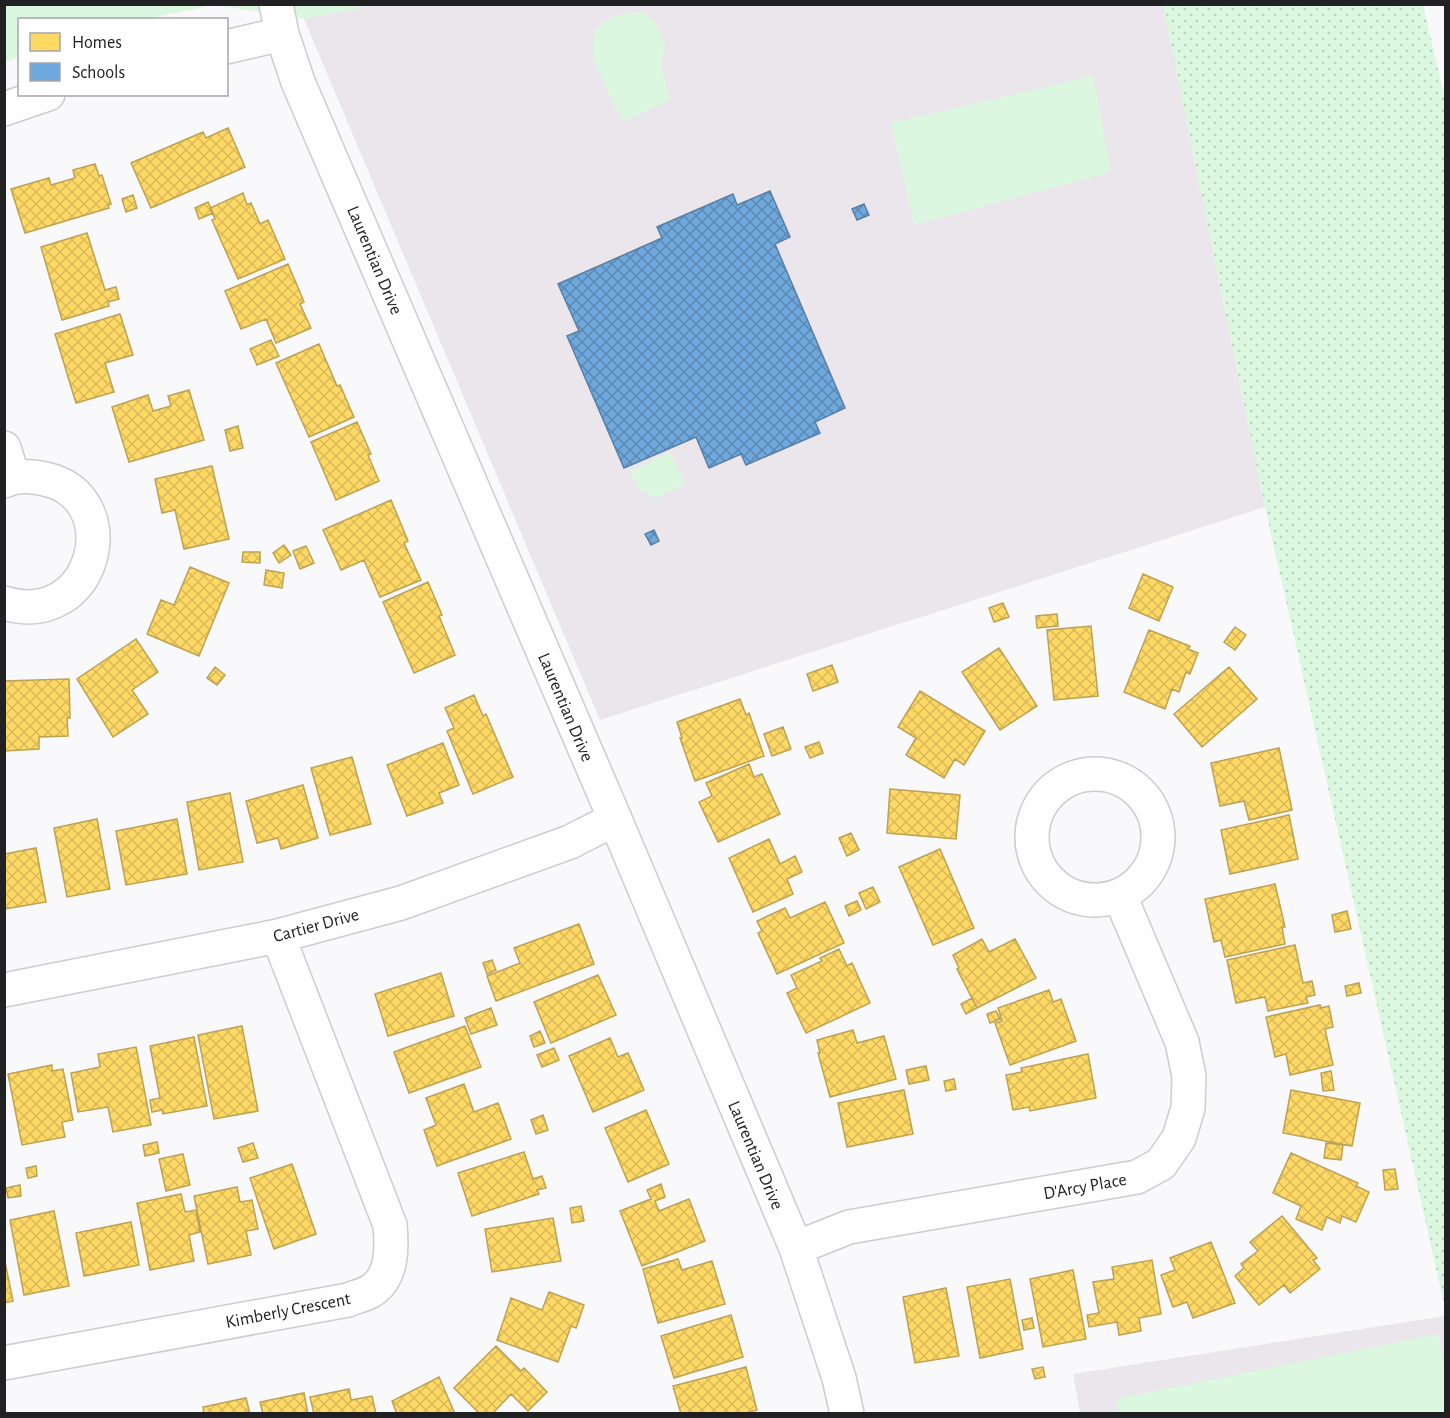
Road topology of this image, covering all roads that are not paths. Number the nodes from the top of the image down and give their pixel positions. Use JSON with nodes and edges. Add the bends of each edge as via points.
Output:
{"nodes":[{"id":1,"x":279,"y":19,"type":"edge"},
{"id":2,"x":228,"y":46,"type":"edge"},
{"id":3,"x":42,"y":96,"type":"edge"},
{"id":4,"x":4,"y":109,"type":"edge"},
{"id":5,"x":7,"y":469,"type":"edge"},
{"id":6,"x":4,"y":603,"type":"edge"},
{"id":7,"x":615,"y":819,"type":"junction"},
{"id":8,"x":1120,"y":896,"type":"dead end"},
{"id":9,"x":278,"y":936,"type":"junction"},
{"id":10,"x":4,"y":990,"type":"edge"},
{"id":11,"x":796,"y":1248,"type":"junction"},
{"id":12,"x":4,"y":1363,"type":"edge"},
{"id":13,"x":847,"y":1413,"type":"edge"}],
"edges":[{"from":1,"to":2,"type":"street"},
{"from":1,"to":7,"type":"street","name":"Laurentian Drive","via":[[298,82]]},
{"from":3,"to":4,"type":"street"},
{"from":5,"to":6,"type":"street","via":[[53,481],[72,493],[83,505],[92,526],[93,550],[87,572],[64,597],[39,607]]},
{"from":7,"to":9,"type":"street","name":"Cartier Drive","via":[[570,842],[401,903]]},
{"from":7,"to":11,"type":"street","name":"Laurentian Drive"},
{"from":8,"to":11,"type":"street","name":"D'Arcy Place","via":[[1182,1042],[1189,1076],[1188,1108],[1179,1138],[1161,1164],[1137,1177],[849,1227]]},
{"from":9,"to":10,"type":"street","name":"Cartier Drive"},
{"from":9,"to":12,"type":"street","name":"Kimberly Crescent","via":[[390,1225],[392,1245],[387,1273],[372,1290],[348,1300]]},
{"from":11,"to":13,"type":"street","name":"Laurentian Drive"}]}
